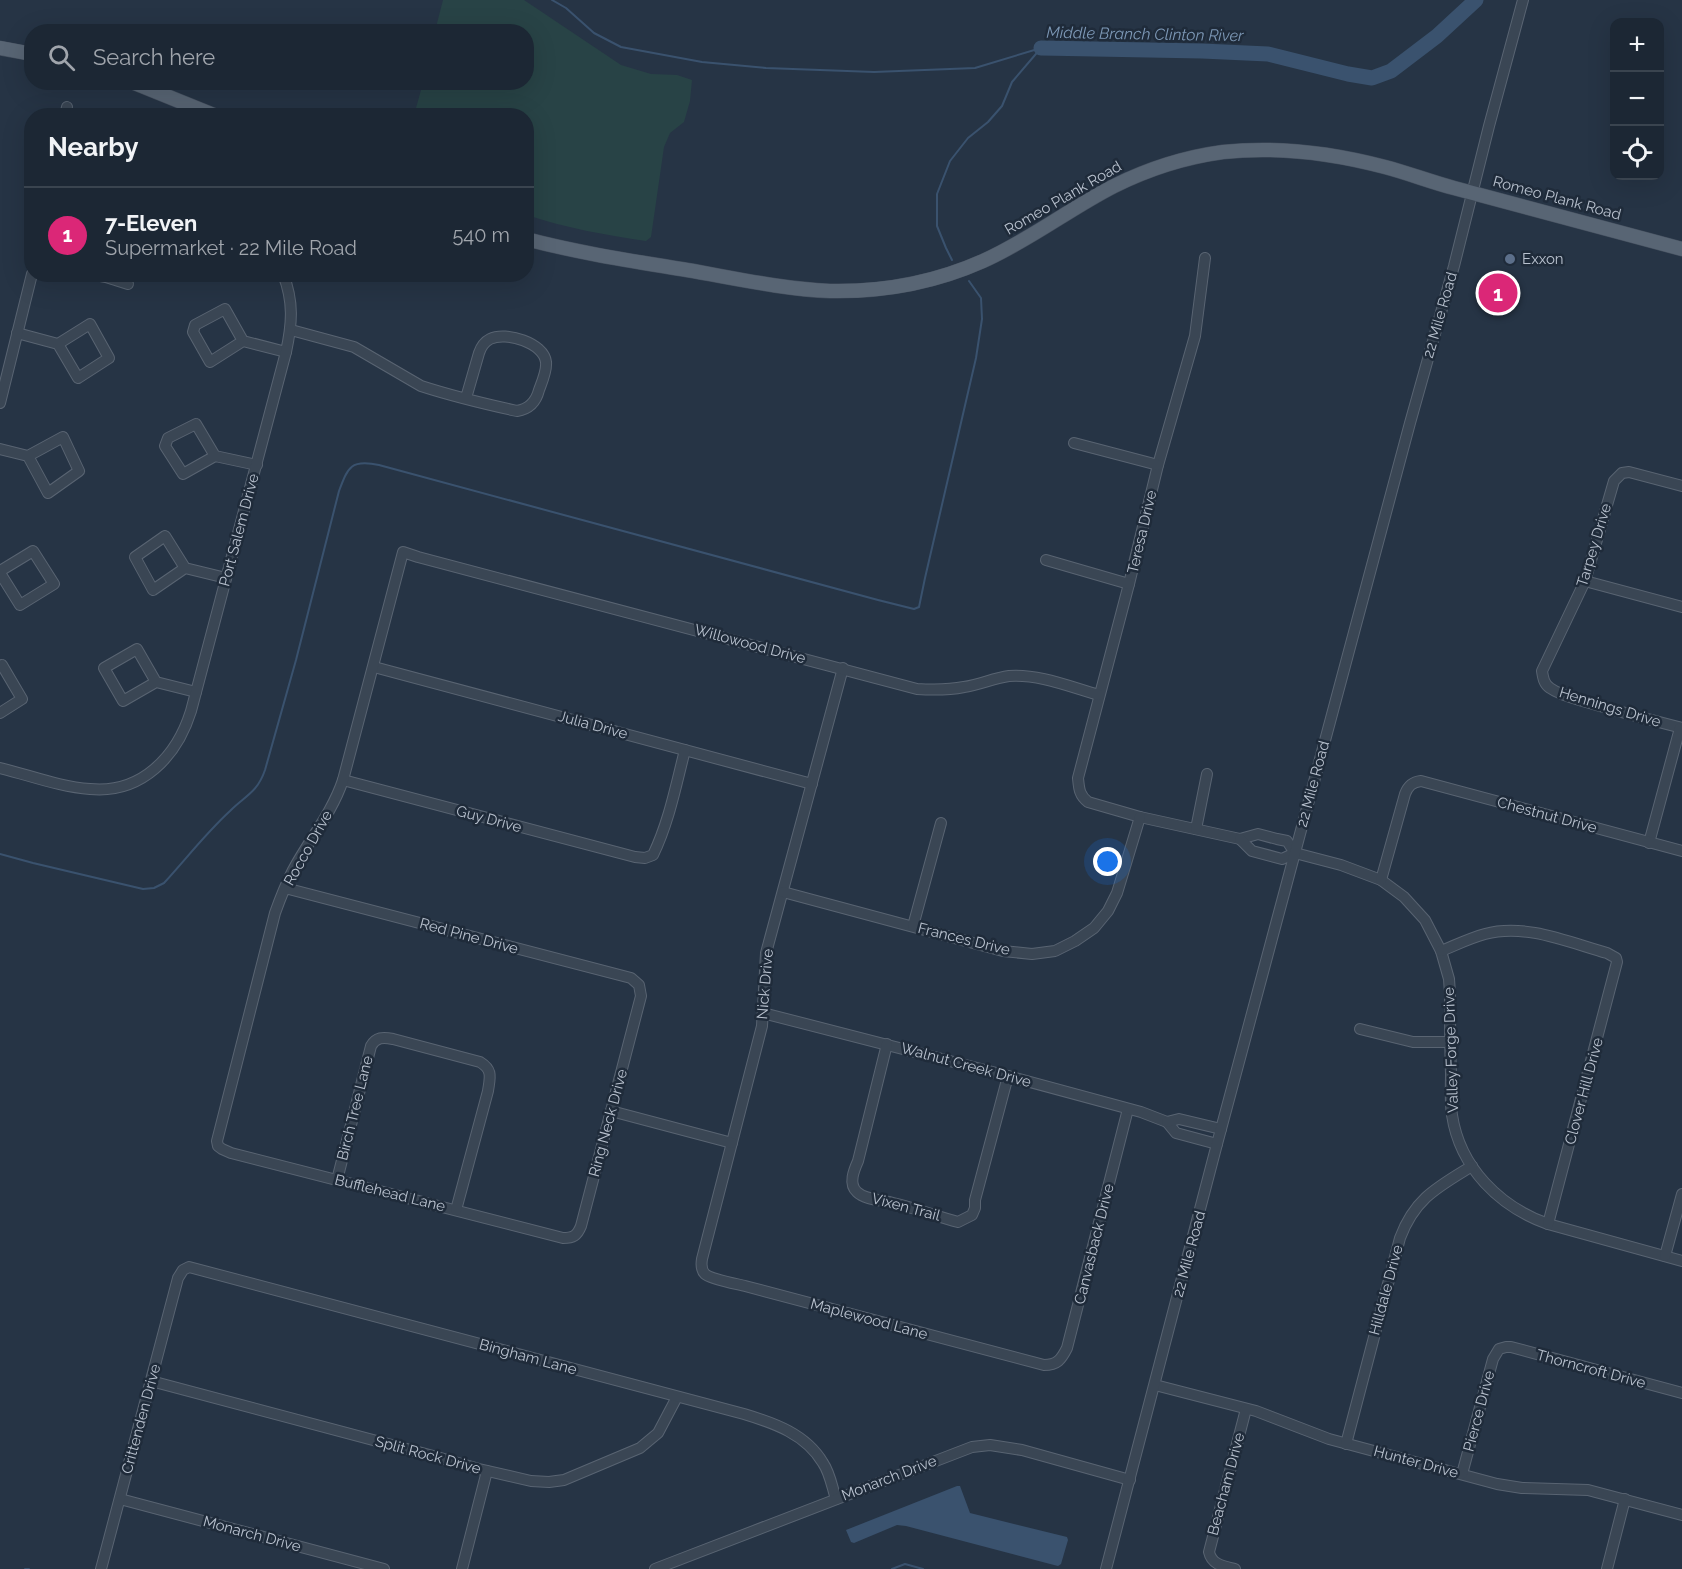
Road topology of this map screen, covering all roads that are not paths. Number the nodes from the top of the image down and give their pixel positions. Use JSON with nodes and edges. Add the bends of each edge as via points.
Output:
{"nodes":[{"id":1,"x":1523,"y":0,"type":"edge"},
{"id":2,"x":0,"y":48,"type":"edge"},
{"id":3,"x":24,"y":52,"type":"edge"},
{"id":4,"x":152,"y":90,"type":"edge"},
{"id":5,"x":196,"y":108,"type":"edge"},
{"id":6,"x":1472,"y":193,"type":"junction"},
{"id":7,"x":534,"y":241,"type":"edge"},
{"id":8,"x":1682,"y":249,"type":"edge"},
{"id":9,"x":1205,"y":258,"type":"dead end"},
{"id":10,"x":30,"y":282,"type":"edge"},
{"id":11,"x":122,"y":282,"type":"edge"},
{"id":12,"x":286,"y":282,"type":"edge"},
{"id":13,"x":128,"y":284,"type":"dead end"},
{"id":14,"x":291,"y":330,"type":"junction"},
{"id":15,"x":17,"y":333,"type":"junction"},
{"id":16,"x":243,"y":341,"type":"junction"},
{"id":17,"x":58,"y":345,"type":"junction"},
{"id":18,"x":286,"y":351,"type":"junction"},
{"id":19,"x":466,"y":398,"type":"junction"},
{"id":20,"x":0,"y":403,"type":"edge"},
{"id":21,"x":1074,"y":443,"type":"dead end"},
{"id":22,"x":0,"y":449,"type":"edge"},
{"id":23,"x":28,"y":456,"type":"junction"},
{"id":24,"x":215,"y":456,"type":"junction"},
{"id":25,"x":256,"y":465,"type":"junction"},
{"id":26,"x":1158,"y":465,"type":"junction"},
{"id":27,"x":1682,"y":486,"type":"edge"},
{"id":28,"x":404,"y":552,"type":"joint"},
{"id":29,"x":1046,"y":560,"type":"dead end"},
{"id":30,"x":185,"y":568,"type":"junction"},
{"id":31,"x":0,"y":572,"type":"edge"},
{"id":32,"x":226,"y":578,"type":"junction"},
{"id":33,"x":1585,"y":581,"type":"junction"},
{"id":34,"x":1129,"y":584,"type":"junction"},
{"id":35,"x":1682,"y":607,"type":"edge"},
{"id":36,"x":0,"y":666,"type":"edge"},
{"id":37,"x":374,"y":667,"type":"junction"},
{"id":38,"x":843,"y":668,"type":"junction"},
{"id":39,"x":1543,"y":679,"type":"joint"},
{"id":40,"x":156,"y":682,"type":"junction"},
{"id":41,"x":196,"y":692,"type":"junction"},
{"id":42,"x":1099,"y":695,"type":"junction"},
{"id":43,"x":0,"y":713,"type":"edge"},
{"id":44,"x":1681,"y":728,"type":"edge"},
{"id":45,"x":685,"y":750,"type":"junction"},
{"id":46,"x":0,"y":768,"type":"edge"},
{"id":47,"x":1207,"y":774,"type":"dead end"},
{"id":48,"x":343,"y":780,"type":"junction"},
{"id":49,"x":812,"y":784,"type":"junction"},
{"id":50,"x":1088,"y":802,"type":"joint"},
{"id":51,"x":1140,"y":817,"type":"junction"},
{"id":52,"x":941,"y":823,"type":"dead end"},
{"id":53,"x":1196,"y":828,"type":"junction"},
{"id":54,"x":1240,"y":839,"type":"junction"},
{"id":55,"x":1649,"y":843,"type":"junction"},
{"id":56,"x":1682,"y":851,"type":"edge"},
{"id":57,"x":1295,"y":853,"type":"junction"},
{"id":58,"x":1381,"y":880,"type":"junction"},
{"id":59,"x":285,"y":888,"type":"junction"},
{"id":60,"x":783,"y":892,"type":"junction"},
{"id":61,"x":913,"y":926,"type":"junction"},
{"id":62,"x":1441,"y":951,"type":"junction"},
{"id":63,"x":641,"y":996,"type":"joint"},
{"id":64,"x":763,"y":1013,"type":"junction"},
{"id":65,"x":1360,"y":1029,"type":"dead end"},
{"id":66,"x":1450,"y":1042,"type":"junction"},
{"id":67,"x":887,"y":1044,"type":"junction"},
{"id":68,"x":1008,"y":1076,"type":"junction"},
{"id":69,"x":1128,"y":1109,"type":"junction"},
{"id":70,"x":611,"y":1111,"type":"junction"},
{"id":71,"x":1167,"y":1122,"type":"junction"},
{"id":72,"x":1221,"y":1129,"type":"junction"},
{"id":73,"x":732,"y":1143,"type":"junction"},
{"id":74,"x":1217,"y":1144,"type":"junction"},
{"id":75,"x":218,"y":1146,"type":"joint"},
{"id":76,"x":1472,"y":1166,"type":"junction"},
{"id":77,"x":337,"y":1180,"type":"junction"},
{"id":78,"x":1682,"y":1194,"type":"edge"},
{"id":79,"x":456,"y":1210,"type":"junction"},
{"id":80,"x":1548,"y":1224,"type":"junction"},
{"id":81,"x":563,"y":1238,"type":"joint"},
{"id":82,"x":1665,"y":1256,"type":"junction"},
{"id":83,"x":1682,"y":1261,"type":"edge"},
{"id":84,"x":701,"y":1265,"type":"joint"},
{"id":85,"x":183,"y":1270,"type":"joint"},
{"id":86,"x":1499,"y":1349,"type":"joint"},
{"id":87,"x":1044,"y":1365,"type":"joint"},
{"id":88,"x":151,"y":1381,"type":"junction"},
{"id":89,"x":1155,"y":1385,"type":"junction"},
{"id":90,"x":1682,"y":1393,"type":"edge"},
{"id":91,"x":677,"y":1397,"type":"junction"},
{"id":92,"x":1246,"y":1408,"type":"junction"},
{"id":93,"x":1346,"y":1444,"type":"junction"},
{"id":94,"x":488,"y":1471,"type":"junction"},
{"id":95,"x":1462,"y":1474,"type":"junction"},
{"id":96,"x":1130,"y":1480,"type":"junction"},
{"id":97,"x":836,"y":1498,"type":"junction"},
{"id":98,"x":120,"y":1499,"type":"junction"},
{"id":99,"x":1625,"y":1499,"type":"junction"},
{"id":100,"x":1682,"y":1515,"type":"edge"},
{"id":101,"x":101,"y":1569,"type":"edge"},
{"id":102,"x":384,"y":1569,"type":"edge"},
{"id":103,"x":462,"y":1569,"type":"edge"},
{"id":104,"x":656,"y":1569,"type":"edge"},
{"id":105,"x":1106,"y":1569,"type":"edge"},
{"id":106,"x":1235,"y":1569,"type":"edge"},
{"id":107,"x":1607,"y":1569,"type":"edge"}],
"edges":[{"from":1,"to":6,"type":"street","name":"22 Mile Road"},
{"from":2,"to":3,"type":"main road"},
{"from":4,"to":5,"type":"main road"},
{"from":6,"to":7,"type":"main road","name":"Romeo Plank Road","via":[[1384,167],[1310,152],[1220,152],[1128,179],[967,268],[918,282],[850,291],[775,285],[594,255]]},
{"from":6,"to":8,"type":"main road","name":"Romeo Plank Road"},
{"from":6,"to":57,"type":"street","name":"22 Mile Road"},
{"from":9,"to":26,"type":"street","name":"Teresa Drive","via":[[1195,336]]},
{"from":10,"to":15,"type":"street"},
{"from":11,"to":13,"type":"street"},
{"from":12,"to":14,"type":"street","name":"Port Salem Drive"},
{"from":14,"to":18,"type":"street","name":"Port Salem Drive"},
{"from":14,"to":19,"type":"street","via":[[354,347],[421,386]]},
{"from":15,"to":17,"type":"street"},
{"from":15,"to":20,"type":"street"},
{"from":16,"to":16,"type":"street","via":[[210,362],[193,332],[195,325],[225,309]]},
{"from":16,"to":18,"type":"street"},
{"from":17,"to":17,"type":"street","via":[[78,378],[110,358],[90,324]]},
{"from":18,"to":25,"type":"street","name":"Port Salem Drive"},
{"from":19,"to":19,"type":"street","via":[[525,410],[535,401],[545,372],[544,358],[530,343],[503,336],[488,340],[481,347]]},
{"from":21,"to":26,"type":"street"},
{"from":22,"to":23,"type":"street"},
{"from":23,"to":23,"type":"street","via":[[48,493],[79,471],[63,437]]},
{"from":24,"to":24,"type":"street","via":[[183,474],[165,446],[168,438],[196,424]]},
{"from":24,"to":25,"type":"street"},
{"from":25,"to":32,"type":"street","name":"Port Salem Drive"},
{"from":26,"to":34,"type":"street","name":"Teresa Drive"},
{"from":27,"to":33,"type":"street","name":"Tarpey Drive","via":[[1629,472],[1618,476]]},
{"from":28,"to":37,"type":"street","name":"Rocco Drive"},
{"from":28,"to":38,"type":"street","name":"Willowood Drive"},
{"from":29,"to":34,"type":"street"},
{"from":30,"to":30,"type":"street","via":[[153,590],[135,557],[165,536]]},
{"from":30,"to":32,"type":"street"},
{"from":31,"to":31,"type":"street","via":[[20,605],[54,584],[33,551]]},
{"from":32,"to":41,"type":"street","name":"Port Salem Drive"},
{"from":33,"to":35,"type":"street"},
{"from":33,"to":39,"type":"street","name":"Tarpey Drive","via":[[1545,663]]},
{"from":34,"to":42,"type":"street","name":"Teresa Drive"},
{"from":36,"to":43,"type":"street","via":[[22,699]]},
{"from":37,"to":45,"type":"street","name":"Julia Drive"},
{"from":37,"to":48,"type":"street","name":"Rocco Drive"},
{"from":38,"to":42,"type":"street","name":"Willowood Drive","via":[[917,689],[963,688],[1008,676],[1050,680]]},
{"from":38,"to":49,"type":"street","name":"Nick Drive"},
{"from":39,"to":44,"type":"street","name":"Hennings Drive","via":[[1551,689],[1572,698]]},
{"from":40,"to":40,"type":"street","via":[[123,701],[104,668],[137,649]]},
{"from":40,"to":41,"type":"street"},
{"from":41,"to":46,"type":"street","name":"Port Salem Drive","via":[[188,723],[169,755],[150,772],[125,785],[89,789]]},
{"from":42,"to":50,"type":"street","name":"Teresa Drive","via":[[1078,778],[1082,797]]},
{"from":44,"to":55,"type":"street"},
{"from":45,"to":48,"type":"street","name":"Guy Drive","via":[[658,845],[653,855],[645,858]]},
{"from":45,"to":49,"type":"street","name":"Julia Drive"},
{"from":47,"to":53,"type":"street"},
{"from":48,"to":59,"type":"street","name":"Rocco Drive"},
{"from":49,"to":60,"type":"street","name":"Nick Drive"},
{"from":50,"to":51,"type":"street","name":"Valley Forge Drive"},
{"from":51,"to":53,"type":"street","name":"Valley Forge Drive"},
{"from":51,"to":61,"type":"street","name":"Frances Drive","via":[[1108,911],[1094,928],[1055,951],[1003,951]]},
{"from":52,"to":61,"type":"street"},
{"from":53,"to":54,"type":"street","name":"Valley Forge Drive"},
{"from":54,"to":57,"type":"street","name":"Valley Forge Drive","via":[[1252,851],[1282,859]]},
{"from":54,"to":57,"type":"street","name":"Valley Forge Drive","via":[[1258,834],[1287,842]]},
{"from":55,"to":56,"type":"street","name":"Chestnut Drive"},
{"from":55,"to":58,"type":"street","name":"Chestnut Drive","via":[[1421,781],[1407,788]]},
{"from":57,"to":58,"type":"street","name":"Valley Forge Drive"},
{"from":57,"to":72,"type":"street","name":"22 Mile Road"},
{"from":58,"to":62,"type":"street","name":"Valley Forge Drive","via":[[1415,908]]},
{"from":59,"to":63,"type":"street","name":"Red Pine Drive","via":[[631,978],[639,985]]},
{"from":59,"to":75,"type":"street","name":"Rocco Drive","via":[[247,1021]]},
{"from":60,"to":61,"type":"street","name":"Frances Drive"},
{"from":60,"to":64,"type":"street","name":"Nick Drive","via":[[766,953]]},
{"from":62,"to":66,"type":"street","name":"Valley Forge Drive","via":[[1449,979]]},
{"from":62,"to":80,"type":"street","name":"Clover Hill Drive","via":[[1485,934],[1511,931],[1539,934],[1616,958],[1617,967]]},
{"from":63,"to":70,"type":"street","name":"Ring Neck Drive"},
{"from":64,"to":67,"type":"street","name":"Walnut Creek Drive"},
{"from":64,"to":73,"type":"street","name":"Nick Drive"},
{"from":65,"to":66,"type":"street","via":[[1413,1042]]},
{"from":66,"to":76,"type":"street","name":"Valley Forge Drive","via":[[1452,1115]]},
{"from":67,"to":68,"type":"street","name":"Walnut Creek Drive"},
{"from":67,"to":68,"type":"street","name":"Vixen Trail","via":[[852,1184],[856,1192],[866,1197],[958,1222],[972,1215],[975,1208]]},
{"from":68,"to":69,"type":"street","name":"Walnut Creek Drive"},
{"from":69,"to":71,"type":"street","name":"Walnut Creek Drive"},
{"from":69,"to":87,"type":"street","name":"Canvasback Drive","via":[[1067,1348],[1057,1363]]},
{"from":70,"to":73,"type":"street"},
{"from":70,"to":81,"type":"street","name":"Ring Neck Drive","via":[[578,1234]]},
{"from":71,"to":72,"type":"street","name":"Walnut Creek Drive","via":[[1179,1119]]},
{"from":71,"to":74,"type":"street","name":"Walnut Creek Drive","via":[[1176,1133]]},
{"from":72,"to":74,"type":"street","name":"22 Mile Road"},
{"from":73,"to":84,"type":"street","name":"Nick Drive"},
{"from":74,"to":89,"type":"street","name":"22 Mile Road"},
{"from":75,"to":77,"type":"street","name":"Bufflehead Lane","via":[[231,1153]]},
{"from":76,"to":80,"type":"street","name":"Valley Forge Drive","via":[[1509,1206]]},
{"from":76,"to":93,"type":"street","name":"Hilldale Drive","via":[[1427,1195],[1404,1226]]},
{"from":77,"to":79,"type":"street","name":"Bufflehead Lane"},
{"from":77,"to":79,"type":"street","name":"Birch Tree Lane","via":[[370,1046],[376,1039],[387,1038],[480,1062],[490,1072]]},
{"from":78,"to":82,"type":"street"},
{"from":79,"to":81,"type":"street","name":"Bufflehead Lane"},
{"from":80,"to":82,"type":"street","name":"Valley Forge Drive"},
{"from":82,"to":83,"type":"street","name":"Valley Forge Drive"},
{"from":84,"to":87,"type":"street","name":"Maplewood Lane","via":[[706,1275],[712,1277]]},
{"from":85,"to":88,"type":"street","name":"Crittenden Drive"},
{"from":85,"to":91,"type":"street","name":"Bingham Lane","via":[[201,1269]]},
{"from":86,"to":90,"type":"street","name":"Thorncroft Drive","via":[[1511,1347]]},
{"from":86,"to":95,"type":"street","name":"Pierce Drive"},
{"from":88,"to":94,"type":"street","name":"Split Rock Drive"},
{"from":88,"to":98,"type":"street","name":"Crittenden Drive"},
{"from":89,"to":92,"type":"street","name":"Hunter Drive"},
{"from":89,"to":96,"type":"street","name":"22 Mile Road"},
{"from":91,"to":94,"type":"street","name":"Split Rock Drive","via":[[658,1433],[640,1448],[564,1480],[531,1481]]},
{"from":91,"to":97,"type":"street","name":"Bingham Lane","via":[[777,1424],[814,1450],[824,1464]]},
{"from":92,"to":93,"type":"street","name":"Hunter Drive"},
{"from":92,"to":106,"type":"street","name":"Beacham Drive","via":[[1209,1552],[1216,1563]]},
{"from":93,"to":95,"type":"street","name":"Hunter Drive"},
{"from":94,"to":103,"type":"street"},
{"from":95,"to":99,"type":"street","name":"Hunter Drive","via":[[1511,1486],[1588,1490]]},
{"from":96,"to":97,"type":"street","name":"Monarch Drive","via":[[990,1445],[972,1447]]},
{"from":96,"to":105,"type":"street","name":"22 Mile Road"},
{"from":97,"to":104,"type":"street","name":"Monarch Drive"},
{"from":98,"to":101,"type":"street","name":"Crittenden Drive"},
{"from":98,"to":102,"type":"street","name":"Monarch Drive"},
{"from":99,"to":100,"type":"street","name":"Hunter Drive"},
{"from":99,"to":107,"type":"street"}]}
